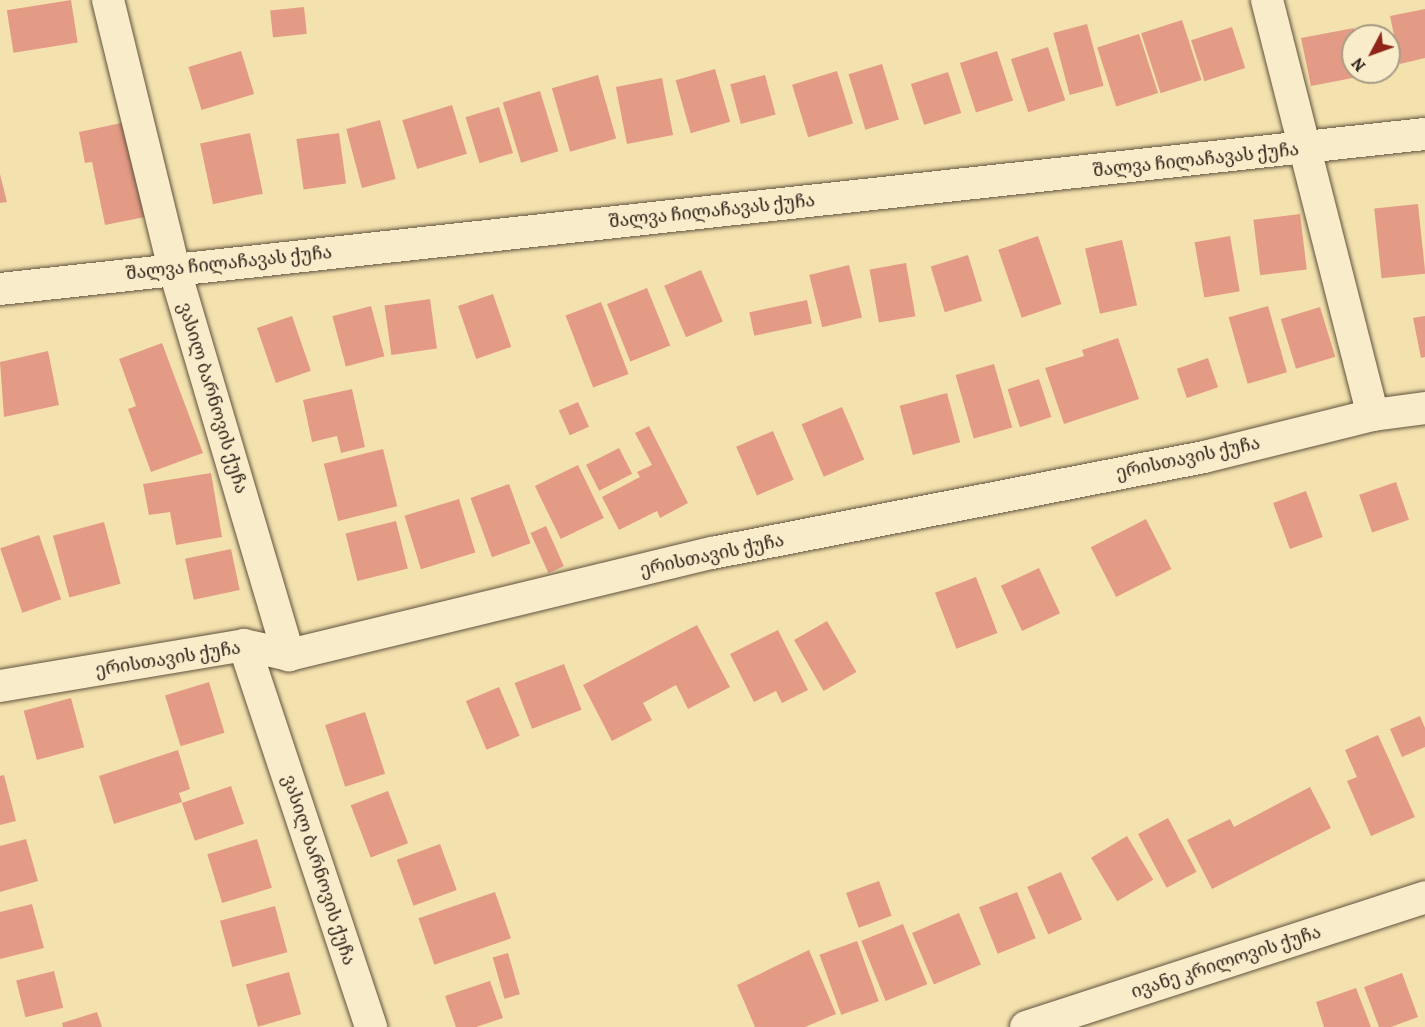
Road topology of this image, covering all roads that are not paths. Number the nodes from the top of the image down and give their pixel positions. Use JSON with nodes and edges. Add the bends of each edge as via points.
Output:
{"nodes":[{"id":1,"x":108,"y":0,"type":"edge"},
{"id":2,"x":1267,"y":0,"type":"edge"},
{"id":3,"x":1425,"y":134,"type":"edge"},
{"id":4,"x":1306,"y":148,"type":"junction"},
{"id":5,"x":174,"y":268,"type":"junction"},
{"id":6,"x":0,"y":289,"type":"edge"},
{"id":7,"x":1425,"y":408,"type":"edge"},
{"id":8,"x":1373,"y":416,"type":"junction"},
{"id":9,"x":244,"y":645,"type":"junction"},
{"id":10,"x":289,"y":655,"type":"junction"},
{"id":11,"x":0,"y":686,"type":"edge"},
{"id":12,"x":1425,"y":897,"type":"edge"},
{"id":13,"x":1039,"y":1025,"type":"edge"},
{"id":14,"x":371,"y":1027,"type":"edge"}],
"edges":[{"from":1,"to":5,"type":"street","name":"ვასილ ბარნოვის ქუჩა"},
{"from":2,"to":4,"type":"street"},
{"from":3,"to":4,"type":"street","name":"შალვა ჩილაჩავას ქუჩა"},
{"from":4,"to":5,"type":"street","name":"შალვა ჩილაჩავას ქუჩა"},
{"from":4,"to":8,"type":"street"},
{"from":5,"to":6,"type":"street","name":"შალვა ჩილაჩავას ქუჩა"},
{"from":5,"to":10,"type":"street","name":"ვასილ ბარნოვის ქუჩა"},
{"from":7,"to":8,"type":"street","name":"ერისთავის ქუჩა"},
{"from":8,"to":10,"type":"street","name":"ერისთავის ქუჩა","via":[[1204,457],[712,553]]},
{"from":9,"to":10,"type":"street","name":"ერისთავის ქუჩა"},
{"from":9,"to":11,"type":"street","name":"ერისთავის ქუჩა"},
{"from":9,"to":14,"type":"street","name":"ვასილ ბარნოვის ქუჩა"},
{"from":12,"to":13,"type":"street","name":"ივანე კრილოვის ქუჩა"}]}
